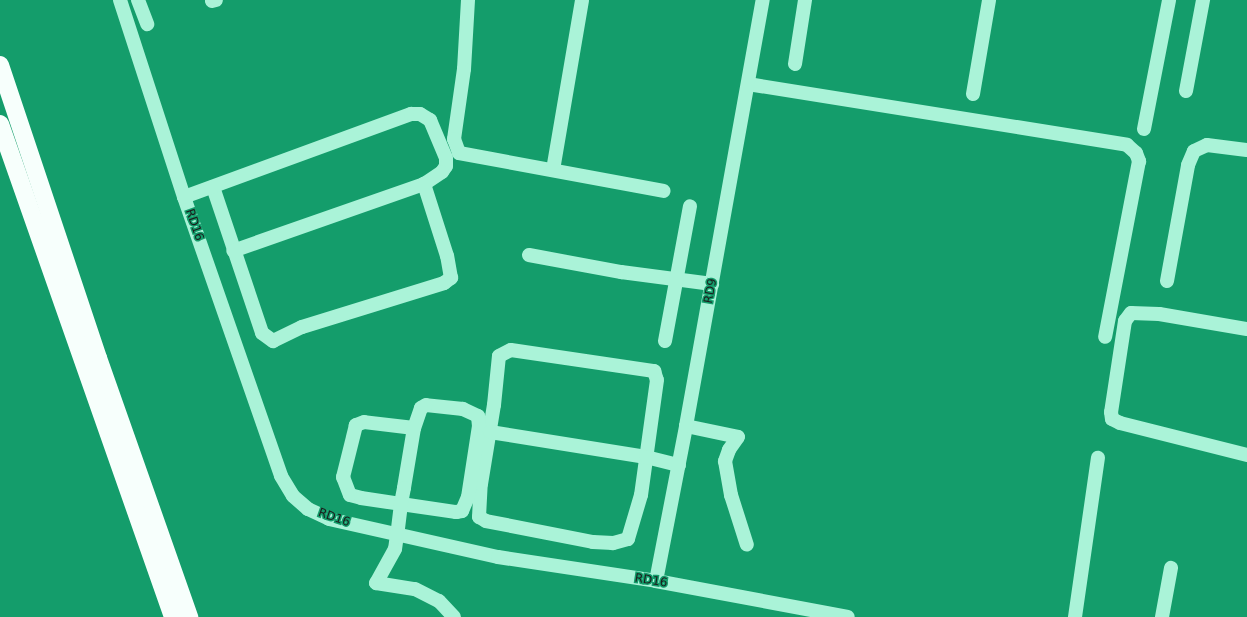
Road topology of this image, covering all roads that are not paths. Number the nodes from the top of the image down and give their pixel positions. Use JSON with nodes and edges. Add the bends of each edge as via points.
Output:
{"nodes":[{"id":1,"x":120,"y":0,"type":"edge"},
{"id":2,"x":138,"y":0,"type":"edge"},
{"id":3,"x":468,"y":0,"type":"edge"},
{"id":4,"x":582,"y":0,"type":"edge"},
{"id":5,"x":762,"y":0,"type":"edge"},
{"id":6,"x":805,"y":0,"type":"edge"},
{"id":7,"x":989,"y":0,"type":"edge"},
{"id":8,"x":1169,"y":0,"type":"edge"},
{"id":9,"x":1202,"y":0,"type":"edge"},
{"id":10,"x":147,"y":24,"type":"dead end"},
{"id":11,"x":795,"y":64,"type":"dead end"},
{"id":12,"x":0,"y":65,"type":"edge"},
{"id":13,"x":748,"y":84,"type":"junction"},
{"id":14,"x":1186,"y":91,"type":"dead end"},
{"id":15,"x":973,"y":94,"type":"dead end"},
{"id":16,"x":0,"y":124,"type":"edge"},
{"id":17,"x":1144,"y":129,"type":"dead end"},
{"id":18,"x":1247,"y":150,"type":"edge"},
{"id":19,"x":553,"y":170,"type":"junction"},
{"id":20,"x":424,"y":184,"type":"junction"},
{"id":21,"x":212,"y":187,"type":"junction"},
{"id":22,"x":664,"y":191,"type":"dead end"},
{"id":23,"x":184,"y":197,"type":"junction"},
{"id":24,"x":690,"y":206,"type":"dead end"},
{"id":25,"x":233,"y":251,"type":"junction"},
{"id":26,"x":529,"y":255,"type":"dead end"},
{"id":27,"x":678,"y":279,"type":"junction"},
{"id":28,"x":1167,"y":281,"type":"dead end"},
{"id":29,"x":712,"y":284,"type":"junction"},
{"id":30,"x":1247,"y":329,"type":"edge"},
{"id":31,"x":1105,"y":338,"type":"dead end"},
{"id":32,"x":665,"y":342,"type":"dead end"},
{"id":33,"x":686,"y":426,"type":"junction"},
{"id":34,"x":414,"y":428,"type":"junction"},
{"id":35,"x":490,"y":432,"type":"junction"},
{"id":36,"x":1247,"y":455,"type":"edge"},
{"id":37,"x":646,"y":457,"type":"junction"},
{"id":38,"x":1098,"y":458,"type":"dead end"},
{"id":39,"x":679,"y":465,"type":"junction"},
{"id":40,"x":401,"y":504,"type":"junction"},
{"id":41,"x":397,"y":535,"type":"junction"},
{"id":42,"x":747,"y":545,"type":"dead end"},
{"id":43,"x":1171,"y":568,"type":"dead end"},
{"id":44,"x":656,"y":581,"type":"junction"},
{"id":45,"x":173,"y":617,"type":"edge"},
{"id":46,"x":189,"y":617,"type":"edge"},
{"id":47,"x":454,"y":617,"type":"edge"},
{"id":48,"x":848,"y":617,"type":"edge"},
{"id":49,"x":1075,"y":617,"type":"edge"},
{"id":50,"x":1162,"y":617,"type":"edge"}],
"edges":[{"from":1,"to":23,"type":"lane","name":"RD16"},
{"from":2,"to":10,"type":"lane"},
{"from":3,"to":19,"type":"lane","via":[[468,31],[455,147],[460,153]]},
{"from":4,"to":19,"type":"lane"},
{"from":5,"to":13,"type":"lane","name":"RD9"},
{"from":6,"to":11,"type":"lane"},
{"from":7,"to":15,"type":"lane"},
{"from":8,"to":17,"type":"lane"},
{"from":9,"to":14,"type":"lane"},
{"from":12,"to":46,"type":"main road","via":[[98,358]]},
{"from":13,"to":29,"type":"lane","name":"RD9"},
{"from":13,"to":31,"type":"lane","via":[[1127,145],[1136,153],[1139,161]]},
{"from":16,"to":45,"type":"main road"},
{"from":18,"to":28,"type":"lane","via":[[1207,145],[1194,151],[1188,165]]},
{"from":19,"to":22,"type":"lane"},
{"from":20,"to":21,"type":"lane","via":[[442,172],[446,166],[446,158],[430,120],[420,114],[411,114]]},
{"from":20,"to":25,"type":"lane"},
{"from":20,"to":25,"type":"lane","via":[[451,272],[451,278],[444,283],[302,327],[273,341],[262,333]]},
{"from":21,"to":23,"type":"lane"},
{"from":21,"to":25,"type":"lane"},
{"from":23,"to":41,"type":"lane","name":"RD16","via":[[281,476],[293,496],[308,509],[329,519]]},
{"from":24,"to":27,"type":"lane"},
{"from":26,"to":27,"type":"lane","via":[[621,272]]},
{"from":27,"to":29,"type":"lane"},
{"from":27,"to":32,"type":"lane"},
{"from":29,"to":33,"type":"lane","name":"RD9"},
{"from":30,"to":36,"type":"lane","via":[[1159,314],[1131,314],[1125,321],[1111,412],[1112,419],[1120,423]]},
{"from":33,"to":39,"type":"lane","name":"RD9"},
{"from":33,"to":42,"type":"lane","via":[[738,438],[729,450],[726,461],[731,495]]},
{"from":34,"to":40,"type":"lane"},
{"from":34,"to":40,"type":"lane","via":[[364,422],[356,425],[343,478],[350,495]]},
{"from":34,"to":40,"type":"lane","via":[[418,414],[426,405],[474,412],[478,416],[479,426],[468,497],[462,511]]},
{"from":35,"to":37,"type":"lane"},
{"from":35,"to":37,"type":"lane","via":[[499,356],[504,352],[526,351],[646,368],[654,370],[657,380]]},
{"from":35,"to":37,"type":"lane","via":[[481,484],[479,517],[486,521],[593,542],[613,543],[628,539],[641,495]]},
{"from":37,"to":39,"type":"lane"},
{"from":38,"to":49,"type":"lane"},
{"from":39,"to":44,"type":"lane","name":"RD9"},
{"from":40,"to":41,"type":"lane"},
{"from":41,"to":44,"type":"lane","name":"RD16","via":[[498,557]]},
{"from":41,"to":47,"type":"lane","via":[[392,559],[376,583],[415,589],[439,601]]},
{"from":43,"to":50,"type":"lane"},
{"from":44,"to":48,"type":"lane","name":"RD16"}]}
